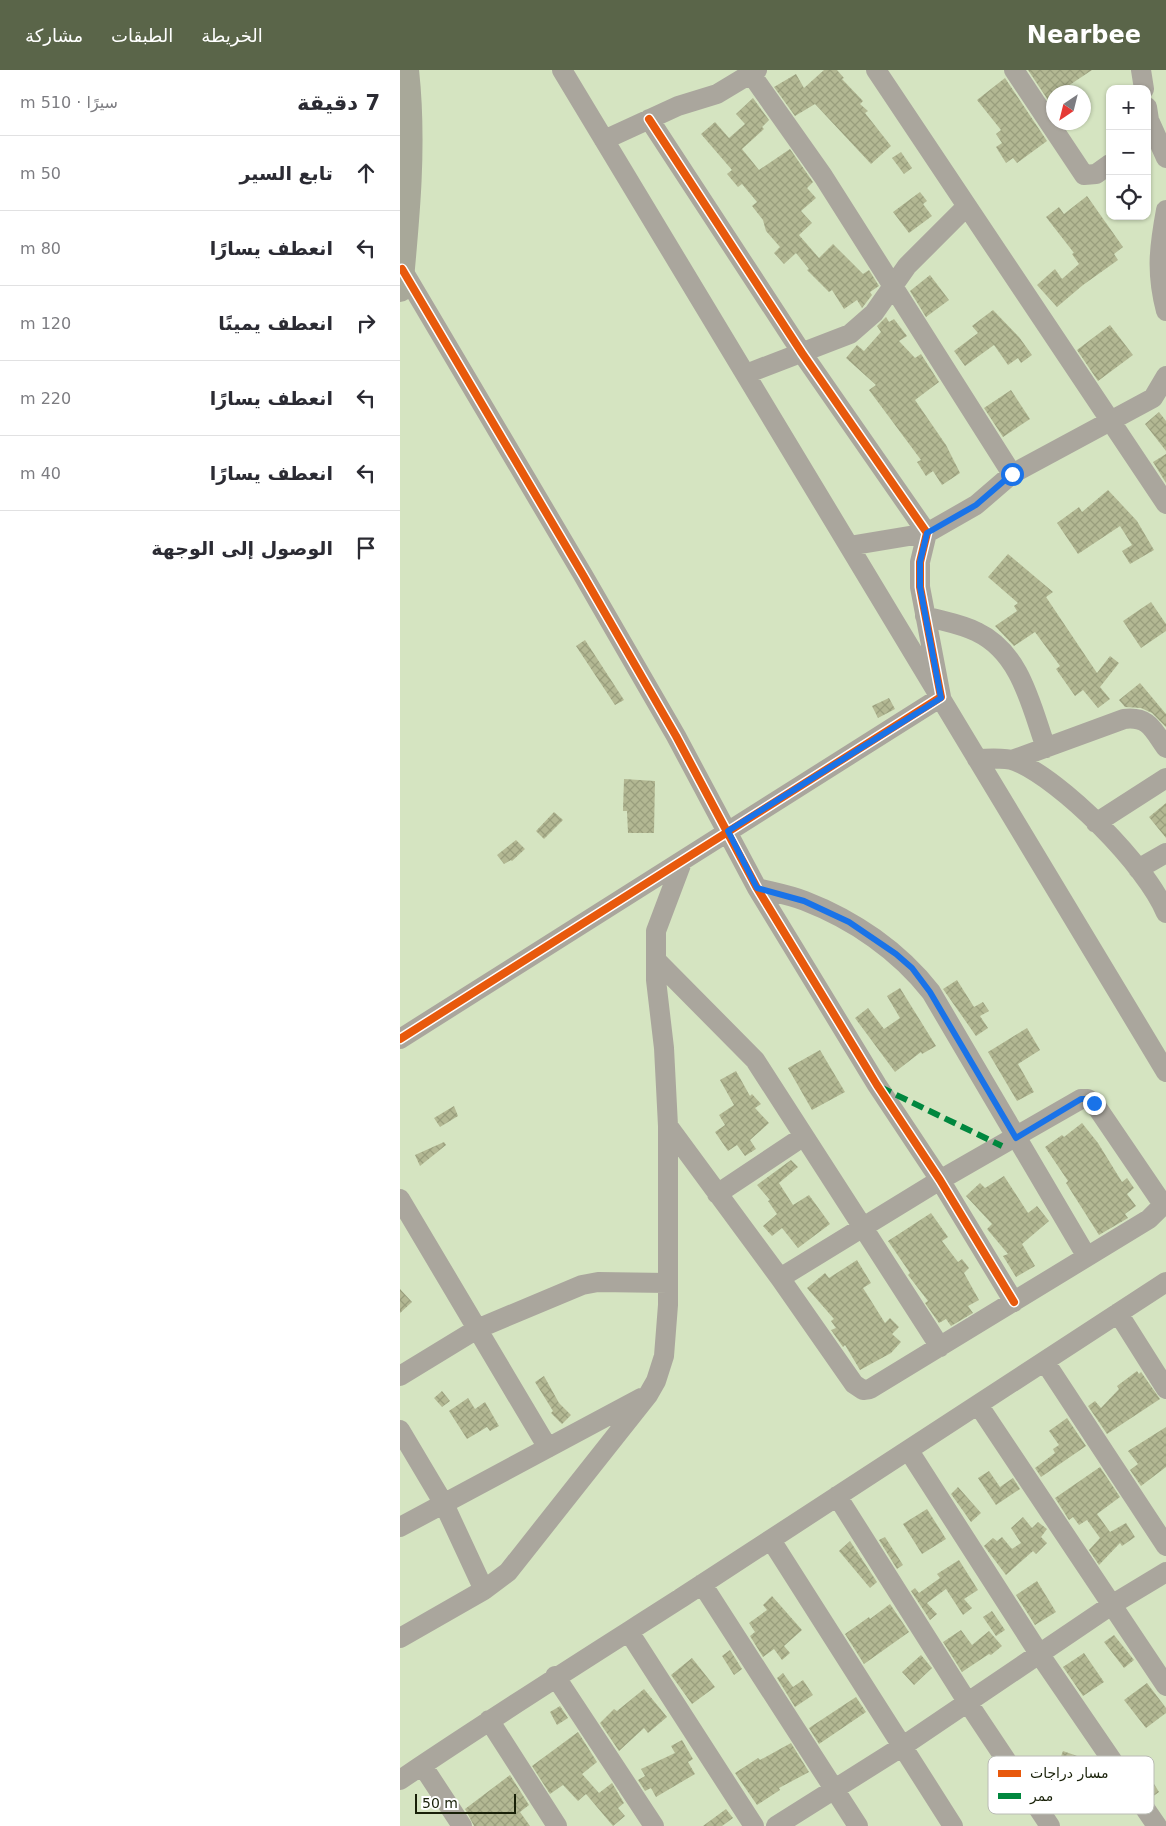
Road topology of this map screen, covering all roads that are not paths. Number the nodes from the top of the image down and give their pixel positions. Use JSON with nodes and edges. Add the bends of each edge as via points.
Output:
{"nodes":[{"id":1,"x":406,"y":70,"type":"edge"},
{"id":2,"x":562,"y":70,"type":"edge"},
{"id":3,"x":876,"y":70,"type":"edge"},
{"id":4,"x":1014,"y":70,"type":"edge"},
{"id":5,"x":1141,"y":70,"type":"edge"},
{"id":6,"x":754,"y":72,"type":"edge"},
{"id":7,"x":1143,"y":85,"type":"edge"},
{"id":8,"x":648,"y":119,"type":"junction"},
{"id":9,"x":1151,"y":124,"type":"edge"},
{"id":10,"x":604,"y":140,"type":"junction"},
{"id":11,"x":1166,"y":158,"type":"edge"},
{"id":12,"x":1106,"y":167,"type":"edge"},
{"id":13,"x":967,"y":206,"type":"junction"},
{"id":14,"x":1166,"y":210,"type":"edge"},
{"id":15,"x":401,"y":279,"type":"edge"},
{"id":16,"x":893,"y":286,"type":"junction"},
{"id":17,"x":1166,"y":311,"type":"edge"},
{"id":18,"x":802,"y":354,"type":"junction"},
{"id":19,"x":746,"y":374,"type":"junction"},
{"id":20,"x":1166,"y":376,"type":"edge"},
{"id":21,"x":1110,"y":420,"type":"junction"},
{"id":22,"x":1012,"y":474,"type":"junction"},
{"id":23,"x":1166,"y":504,"type":"edge"},
{"id":24,"x":927,"y":533,"type":"junction"},
{"id":25,"x":849,"y":546,"type":"junction"},
{"id":26,"x":925,"y":616,"type":"junction"},
{"id":27,"x":941,"y":698,"type":"junction"},
{"id":28,"x":1046,"y":748,"type":"junction"},
{"id":29,"x":1166,"y":748,"type":"edge"},
{"id":30,"x":977,"y":759,"type":"junction"},
{"id":31,"x":1012,"y":760,"type":"junction"},
{"id":32,"x":1166,"y":778,"type":"edge"},
{"id":33,"x":1096,"y":823,"type":"junction"},
{"id":34,"x":728,"y":831,"type":"junction"},
{"id":35,"x":1166,"y":853,"type":"edge"},
{"id":36,"x":682,"y":862,"type":"junction"},
{"id":37,"x":1138,"y":870,"type":"junction"},
{"id":38,"x":757,"y":888,"type":"junction"},
{"id":39,"x":1166,"y":913,"type":"edge"},
{"id":40,"x":656,"y":960,"type":"junction"},
{"id":41,"x":400,"y":1039,"type":"edge"},
{"id":42,"x":1166,"y":1072,"type":"edge"},
{"id":43,"x":668,"y":1126,"type":"junction"},
{"id":44,"x":804,"y":1136,"type":"junction"},
{"id":45,"x":1016,"y":1138,"type":"junction"},
{"id":46,"x":940,"y":1180,"type":"junction"},
{"id":47,"x":717,"y":1194,"type":"junction"},
{"id":48,"x":400,"y":1198,"type":"edge"},
{"id":49,"x":863,"y":1228,"type":"junction"},
{"id":50,"x":1086,"y":1257,"type":"junction"},
{"id":51,"x":780,"y":1278,"type":"junction"},
{"id":52,"x":1166,"y":1282,"type":"edge"},
{"id":53,"x":668,"y":1283,"type":"junction"},
{"id":54,"x":1014,"y":1302,"type":"junction"},
{"id":55,"x":1118,"y":1314,"type":"junction"},
{"id":56,"x":477,"y":1329,"type":"junction"},
{"id":57,"x":940,"y":1347,"type":"junction"},
{"id":58,"x":1044,"y":1362,"type":"junction"},
{"id":59,"x":400,"y":1376,"type":"edge"},
{"id":60,"x":1166,"y":1389,"type":"edge"},
{"id":61,"x":648,"y":1395,"type":"junction"},
{"id":62,"x":979,"y":1406,"type":"junction"},
{"id":63,"x":400,"y":1430,"type":"edge"},
{"id":64,"x":548,"y":1448,"type":"junction"},
{"id":65,"x":909,"y":1451,"type":"junction"},
{"id":66,"x":837,"y":1496,"type":"junction"},
{"id":67,"x":444,"y":1504,"type":"junction"},
{"id":68,"x":400,"y":1528,"type":"edge"},
{"id":69,"x":771,"y":1540,"type":"junction"},
{"id":70,"x":1166,"y":1546,"type":"edge"},
{"id":71,"x":1166,"y":1572,"type":"edge"},
{"id":72,"x":702,"y":1584,"type":"junction"},
{"id":73,"x":484,"y":1590,"type":"junction"},
{"id":74,"x":1113,"y":1604,"type":"junction"},
{"id":75,"x":629,"y":1632,"type":"junction"},
{"id":76,"x":400,"y":1638,"type":"edge"},
{"id":77,"x":1040,"y":1655,"type":"junction"},
{"id":78,"x":555,"y":1676,"type":"junction"},
{"id":79,"x":1166,"y":1686,"type":"edge"},
{"id":80,"x":968,"y":1703,"type":"junction"},
{"id":81,"x":489,"y":1720,"type":"junction"},
{"id":82,"x":903,"y":1746,"type":"junction"},
{"id":83,"x":1003,"y":1756,"type":"edge"},
{"id":84,"x":1110,"y":1756,"type":"edge"},
{"id":85,"x":422,"y":1765,"type":"junction"},
{"id":86,"x":400,"y":1780,"type":"edge"},
{"id":87,"x":834,"y":1790,"type":"junction"},
{"id":88,"x":1042,"y":1814,"type":"edge"},
{"id":89,"x":462,"y":1826,"type":"edge"},
{"id":90,"x":557,"y":1826,"type":"edge"},
{"id":91,"x":654,"y":1826,"type":"edge"},
{"id":92,"x":754,"y":1826,"type":"edge"},
{"id":93,"x":776,"y":1826,"type":"edge"},
{"id":94,"x":858,"y":1826,"type":"edge"},
{"id":95,"x":953,"y":1826,"type":"edge"},
{"id":96,"x":1050,"y":1826,"type":"edge"}],
"edges":[{"from":1,"to":15,"type":"main road","via":[[408,193]]},
{"from":2,"to":10,"type":"street"},
{"from":3,"to":13,"type":"street"},
{"from":4,"to":12,"type":"street","via":[[1084,175],[1096,174]]},
{"from":5,"to":7,"type":"street"},
{"from":6,"to":8,"type":"street","via":[[717,94]]},
{"from":6,"to":16,"type":"street"},
{"from":8,"to":10,"type":"street"},
{"from":8,"to":18,"type":"street"},
{"from":9,"to":11,"type":"street"},
{"from":10,"to":19,"type":"street"},
{"from":13,"to":16,"type":"street","via":[[907,266]]},
{"from":13,"to":21,"type":"street"},
{"from":14,"to":17,"type":"street","via":[[1158,263]]},
{"from":15,"to":34,"type":"street","via":[[583,575]]},
{"from":16,"to":18,"type":"street","via":[[874,313],[850,334]]},
{"from":16,"to":22,"type":"street"},
{"from":18,"to":19,"type":"street"},
{"from":18,"to":24,"type":"street"},
{"from":19,"to":25,"type":"street"},
{"from":20,"to":21,"type":"street","via":[[1153,398]]},
{"from":21,"to":22,"type":"street"},
{"from":21,"to":23,"type":"street"},
{"from":22,"to":24,"type":"street","via":[[976,505]]},
{"from":24,"to":25,"type":"street"},
{"from":24,"to":26,"type":"street","via":[[920,562]]},
{"from":25,"to":27,"type":"street"},
{"from":26,"to":27,"type":"street"},
{"from":26,"to":28,"type":"street","via":[[976,631],[1008,655],[1019,673]]},
{"from":27,"to":30,"type":"street"},
{"from":27,"to":34,"type":"street"},
{"from":28,"to":29,"type":"street","via":[[1124,719],[1137,718],[1148,723]]},
{"from":28,"to":31,"type":"street"},
{"from":30,"to":31,"type":"street"},
{"from":30,"to":42,"type":"street"},
{"from":31,"to":33,"type":"street","via":[[1034,770]]},
{"from":32,"to":33,"type":"street"},
{"from":33,"to":37,"type":"street"},
{"from":34,"to":36,"type":"street"},
{"from":34,"to":38,"type":"street"},
{"from":35,"to":37,"type":"street"},
{"from":36,"to":40,"type":"street","via":[[656,931]]},
{"from":36,"to":41,"type":"street"},
{"from":37,"to":39,"type":"street"},
{"from":38,"to":45,"type":"street","via":[[804,901],[849,922],[912,968],[930,992]]},
{"from":38,"to":46,"type":"street","via":[[877,1086]]},
{"from":40,"to":43,"type":"street"},
{"from":40,"to":44,"type":"street","via":[[756,1060]]},
{"from":43,"to":47,"type":"street"},
{"from":43,"to":53,"type":"street"},
{"from":44,"to":47,"type":"street"},
{"from":44,"to":49,"type":"street"},
{"from":45,"to":46,"type":"street"},
{"from":45,"to":50,"type":"street"},
{"from":45,"to":50,"type":"street","via":[[1081,1099],[1088,1099],[1094,1103],[1160,1200],[1160,1208],[1150,1219]]},
{"from":46,"to":49,"type":"street"},
{"from":46,"to":54,"type":"street"},
{"from":47,"to":51,"type":"street"},
{"from":48,"to":56,"type":"street"},
{"from":49,"to":51,"type":"street"},
{"from":49,"to":57,"type":"street"},
{"from":50,"to":54,"type":"street"},
{"from":51,"to":57,"type":"street","via":[[854,1384],[863,1390]]},
{"from":52,"to":55,"type":"street"},
{"from":53,"to":56,"type":"street","via":[[598,1282],[582,1285]]},
{"from":53,"to":61,"type":"street","via":[[664,1356]]},
{"from":54,"to":57,"type":"street"},
{"from":55,"to":58,"type":"street"},
{"from":55,"to":60,"type":"street"},
{"from":56,"to":59,"type":"street"},
{"from":56,"to":64,"type":"street"},
{"from":58,"to":62,"type":"street"},
{"from":58,"to":70,"type":"street"},
{"from":61,"to":64,"type":"street"},
{"from":61,"to":73,"type":"street","via":[[526,1551],[508,1572]]},
{"from":62,"to":65,"type":"street"},
{"from":62,"to":74,"type":"street"},
{"from":63,"to":67,"type":"street"},
{"from":64,"to":67,"type":"street"},
{"from":65,"to":66,"type":"street"},
{"from":65,"to":77,"type":"street"},
{"from":66,"to":69,"type":"street"},
{"from":66,"to":80,"type":"street"},
{"from":67,"to":68,"type":"street"},
{"from":67,"to":73,"type":"street"},
{"from":69,"to":72,"type":"street"},
{"from":69,"to":82,"type":"street"},
{"from":71,"to":74,"type":"street"},
{"from":72,"to":75,"type":"street"},
{"from":72,"to":87,"type":"street"},
{"from":73,"to":76,"type":"street"},
{"from":74,"to":77,"type":"street"},
{"from":74,"to":79,"type":"street"},
{"from":75,"to":78,"type":"street"},
{"from":75,"to":92,"type":"street"},
{"from":77,"to":80,"type":"street"},
{"from":77,"to":84,"type":"street"},
{"from":78,"to":81,"type":"street"},
{"from":78,"to":91,"type":"street"},
{"from":80,"to":82,"type":"street"},
{"from":80,"to":83,"type":"street"},
{"from":81,"to":85,"type":"street"},
{"from":81,"to":90,"type":"street"},
{"from":82,"to":87,"type":"street"},
{"from":82,"to":95,"type":"street"},
{"from":85,"to":86,"type":"street"},
{"from":85,"to":89,"type":"street"},
{"from":87,"to":93,"type":"street"},
{"from":87,"to":94,"type":"street"},
{"from":88,"to":96,"type":"street"}]}
